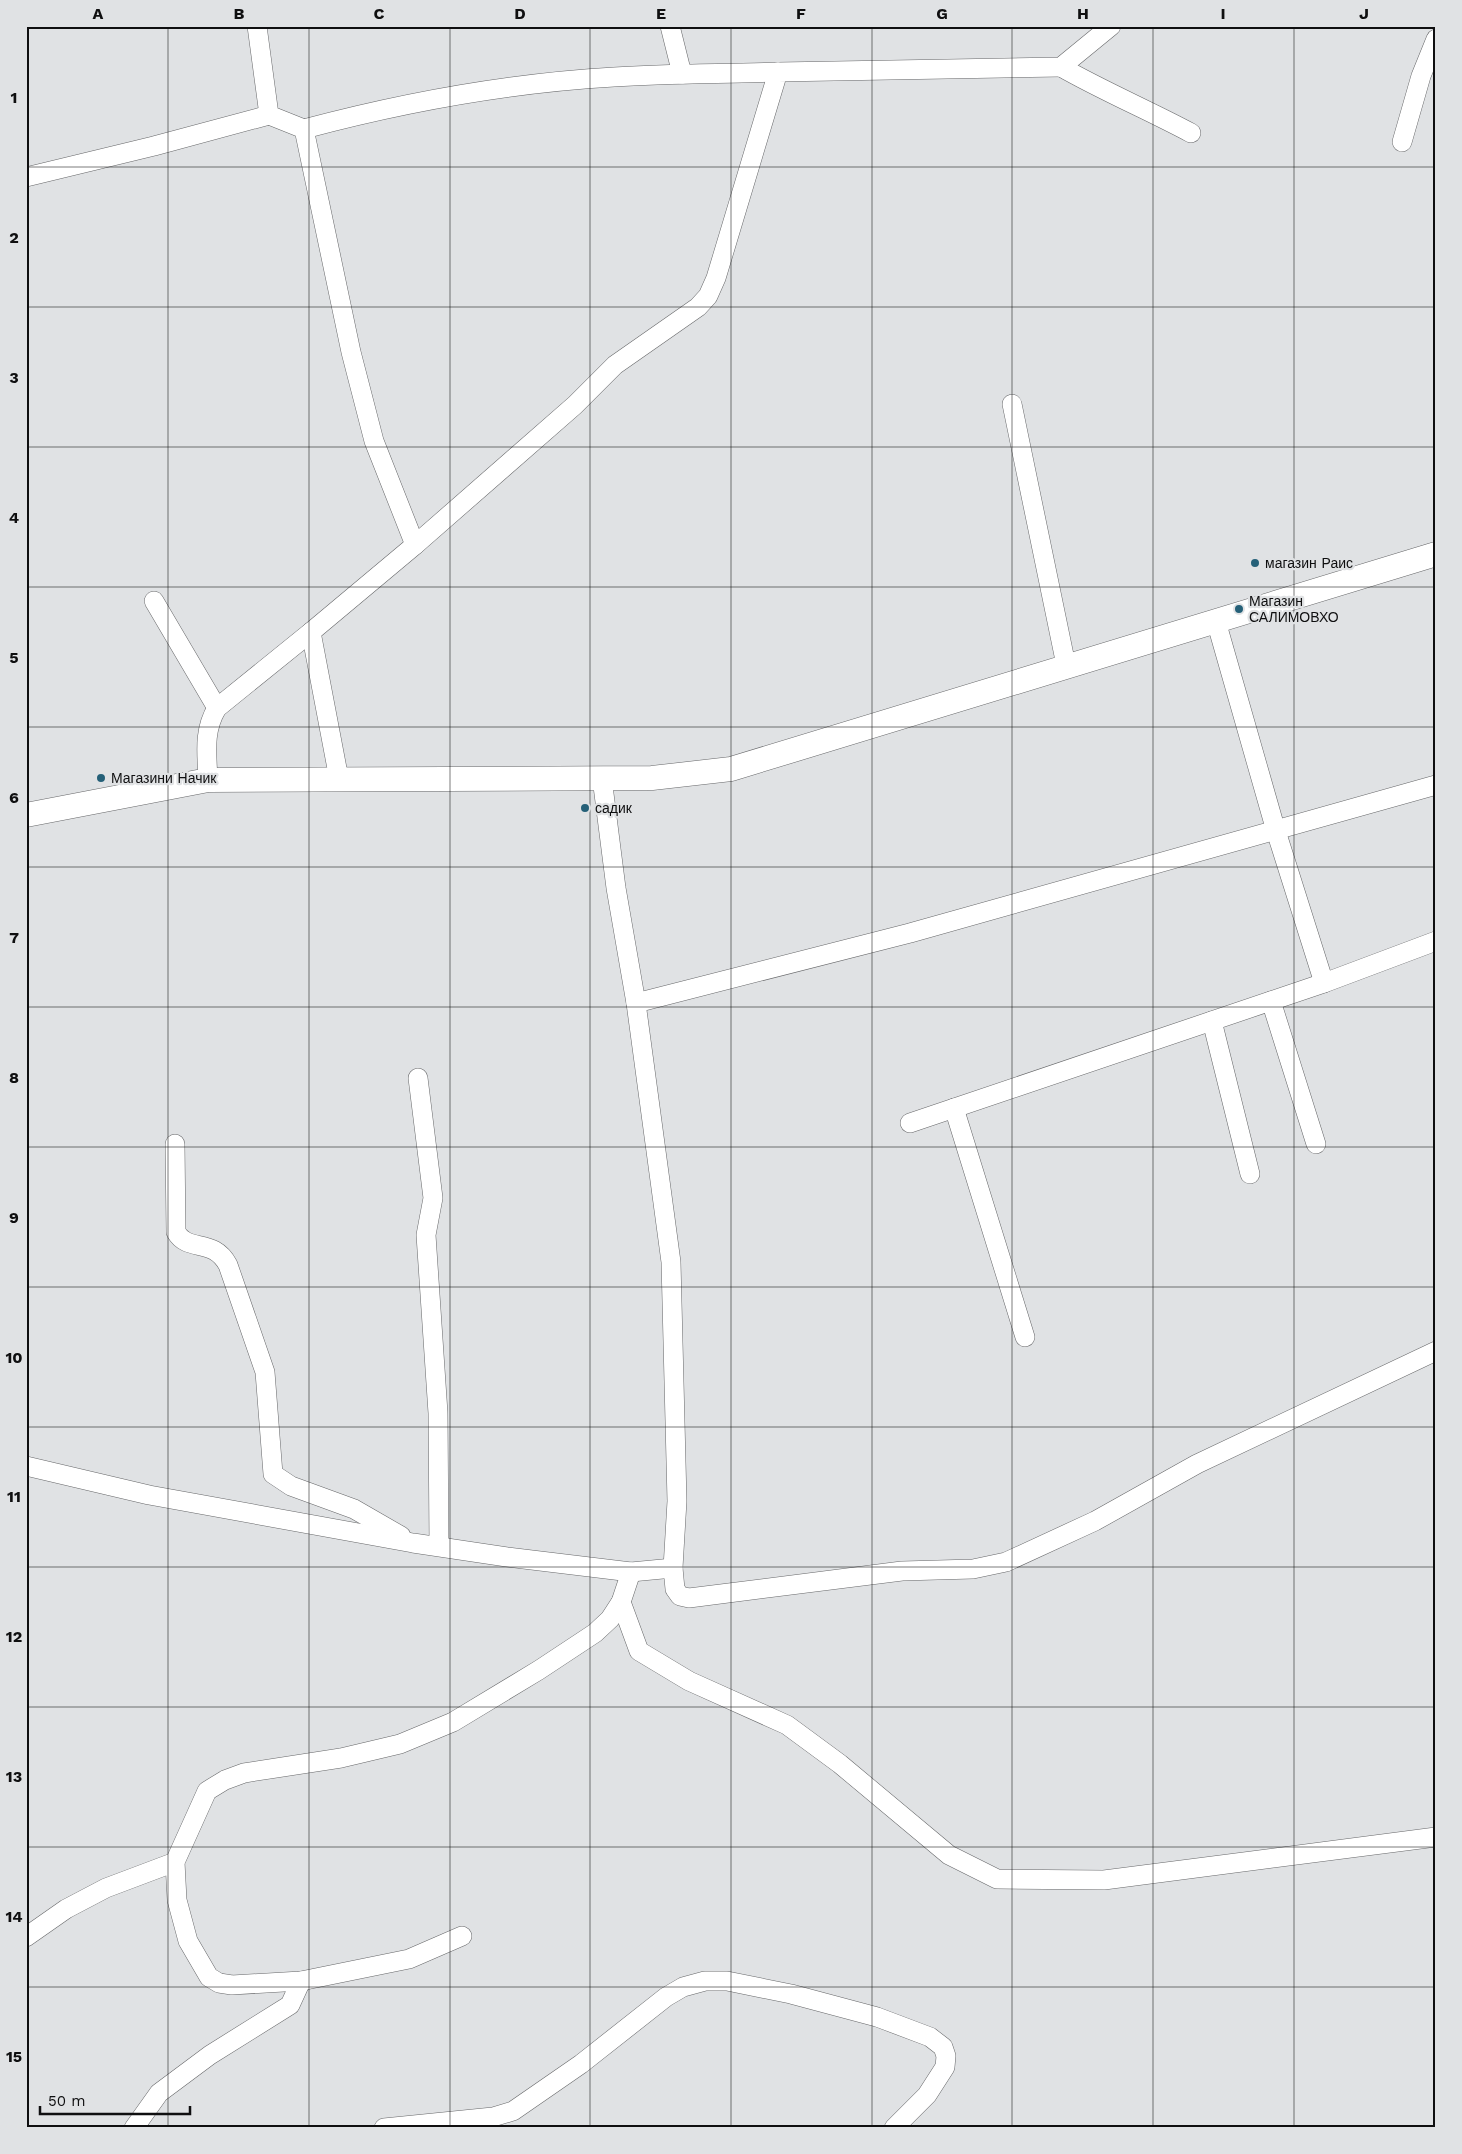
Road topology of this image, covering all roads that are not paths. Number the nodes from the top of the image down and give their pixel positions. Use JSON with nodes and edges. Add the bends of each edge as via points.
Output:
{"nodes":[{"id":1,"x":257,"y":26,"type":"edge"},
{"id":2,"x":670,"y":26,"type":"edge"},
{"id":3,"x":1111,"y":26,"type":"edge"},
{"id":4,"x":1436,"y":39,"type":"edge"},
{"id":5,"x":1061,"y":67,"type":"junction"},
{"id":6,"x":778,"y":72,"type":"junction"},
{"id":7,"x":682,"y":74,"type":"junction"},
{"id":8,"x":1428,"y":76,"type":"edge"},
{"id":9,"x":268,"y":115,"type":"junction"},
{"id":10,"x":304,"y":129,"type":"junction"},
{"id":11,"x":1191,"y":133,"type":"dead end"},
{"id":12,"x":1402,"y":142,"type":"dead end"},
{"id":13,"x":26,"y":177,"type":"edge"},
{"id":14,"x":1012,"y":404,"type":"dead end"},
{"id":15,"x":415,"y":546,"type":"junction"},
{"id":16,"x":1436,"y":554,"type":"edge"},
{"id":17,"x":154,"y":601,"type":"dead end"},
{"id":18,"x":1216,"y":621,"type":"junction"},
{"id":19,"x":311,"y":632,"type":"junction"},
{"id":20,"x":1066,"y":665,"type":"junction"},
{"id":21,"x":217,"y":708,"type":"junction"},
{"id":22,"x":602,"y":778,"type":"junction"},
{"id":23,"x":339,"y":779,"type":"junction"},
{"id":24,"x":208,"y":780,"type":"junction"},
{"id":25,"x":1436,"y":784,"type":"edge"},
{"id":26,"x":26,"y":815,"type":"edge"},
{"id":27,"x":1276,"y":831,"type":"junction"},
{"id":28,"x":1436,"y":940,"type":"edge"},
{"id":29,"x":1324,"y":983,"type":"junction"},
{"id":30,"x":1271,"y":1001,"type":"junction"},
{"id":31,"x":636,"y":1003,"type":"junction"},
{"id":32,"x":1212,"y":1021,"type":"junction"},
{"id":33,"x":418,"y":1078,"type":"dead end"},
{"id":34,"x":954,"y":1108,"type":"junction"},
{"id":35,"x":910,"y":1123,"type":"dead end"},
{"id":36,"x":175,"y":1144,"type":"dead end"},
{"id":37,"x":1316,"y":1144,"type":"dead end"},
{"id":38,"x":1250,"y":1174,"type":"dead end"},
{"id":39,"x":1025,"y":1337,"type":"dead end"},
{"id":40,"x":1436,"y":1351,"type":"edge"},
{"id":41,"x":26,"y":1466,"type":"edge"},
{"id":42,"x":413,"y":1543,"type":"junction"},
{"id":43,"x":439,"y":1546,"type":"junction"},
{"id":44,"x":673,"y":1568,"type":"junction"},
{"id":45,"x":631,"y":1572,"type":"junction"},
{"id":46,"x":621,"y":1602,"type":"junction"},
{"id":47,"x":1436,"y":1837,"type":"edge"},
{"id":48,"x":175,"y":1862,"type":"junction"},
{"id":49,"x":462,"y":1936,"type":"dead end"},
{"id":50,"x":26,"y":1937,"type":"edge"},
{"id":51,"x":301,"y":1981,"type":"junction"},
{"id":52,"x":493,"y":2122,"type":"edge"},
{"id":53,"x":134,"y":2128,"type":"edge"},
{"id":54,"x":384,"y":2128,"type":"edge"},
{"id":55,"x":894,"y":2128,"type":"edge"}],
"edges":[{"from":1,"to":9,"type":"street"},
{"from":2,"to":7,"type":"street"},
{"from":3,"to":5,"type":"street"},
{"from":4,"to":8,"type":"street"},
{"from":5,"to":6,"type":"street"},
{"from":5,"to":11,"type":"street"},
{"from":6,"to":7,"type":"street"},
{"from":6,"to":15,"type":"street","via":[[708,296],[698,307],[615,365],[575,405]]},
{"from":7,"to":10,"type":"street","via":[[532,85],[403,104]]},
{"from":8,"to":12,"type":"street"},
{"from":9,"to":10,"type":"street"},
{"from":9,"to":13,"type":"street"},
{"from":10,"to":15,"type":"street","via":[[351,352],[374,442]]},
{"from":14,"to":20,"type":"street"},
{"from":15,"to":19,"type":"street"},
{"from":16,"to":18,"type":"street"},
{"from":17,"to":21,"type":"street"},
{"from":18,"to":20,"type":"street"},
{"from":18,"to":27,"type":"street"},
{"from":19,"to":21,"type":"street"},
{"from":19,"to":23,"type":"street"},
{"from":20,"to":22,"type":"street","via":[[731,768],[652,778]]},
{"from":21,"to":24,"type":"street","via":[[206,732]]},
{"from":22,"to":23,"type":"street"},
{"from":22,"to":31,"type":"street","via":[[616,888]]},
{"from":23,"to":24,"type":"street"},
{"from":24,"to":26,"type":"street"},
{"from":25,"to":27,"type":"street"},
{"from":27,"to":29,"type":"street"},
{"from":27,"to":31,"type":"street","via":[[910,933]]},
{"from":28,"to":29,"type":"street"},
{"from":29,"to":30,"type":"street"},
{"from":30,"to":32,"type":"street"},
{"from":30,"to":37,"type":"street"},
{"from":31,"to":44,"type":"street","via":[[671,1262],[677,1501]]},
{"from":32,"to":34,"type":"street"},
{"from":32,"to":38,"type":"street"},
{"from":33,"to":43,"type":"street","via":[[433,1198],[426,1235],[438,1413]]},
{"from":34,"to":35,"type":"street"},
{"from":34,"to":39,"type":"street"},
{"from":36,"to":42,"type":"street","via":[[176,1232],[187,1242],[219,1251],[228,1265],[265,1372],[273,1474],[292,1486],[354,1509]]},
{"from":40,"to":44,"type":"street","via":[[1197,1464],[1095,1521],[1006,1562],[972,1569],[902,1571],[689,1598],[680,1596],[675,1589]]},
{"from":41,"to":42,"type":"street","via":[[149,1495]]},
{"from":42,"to":43,"type":"street"},
{"from":43,"to":45,"type":"street"},
{"from":44,"to":45,"type":"street"},
{"from":45,"to":46,"type":"street"},
{"from":46,"to":47,"type":"street","via":[[639,1651],[689,1681],[787,1725],[840,1764],[949,1854],[997,1879],[1104,1880]]},
{"from":46,"to":48,"type":"street","via":[[595,1633],[453,1722],[400,1744],[340,1758],[244,1773],[225,1780],[207,1791]]},
{"from":48,"to":50,"type":"street","via":[[106,1888],[66,1909]]},
{"from":48,"to":51,"type":"street","via":[[177,1900],[188,1942],[209,1977],[232,1985]]},
{"from":49,"to":51,"type":"street","via":[[409,1958]]},
{"from":51,"to":53,"type":"street","via":[[290,2005],[210,2055],[160,2094]]},
{"from":52,"to":54,"type":"street"},
{"from":52,"to":55,"type":"street","via":[[532,2099],[666,1997],[683,1987],[705,1981],[727,1981],[877,2017],[930,2038],[942,2047],[946,2056],[945,2068],[927,2095]]}]}
